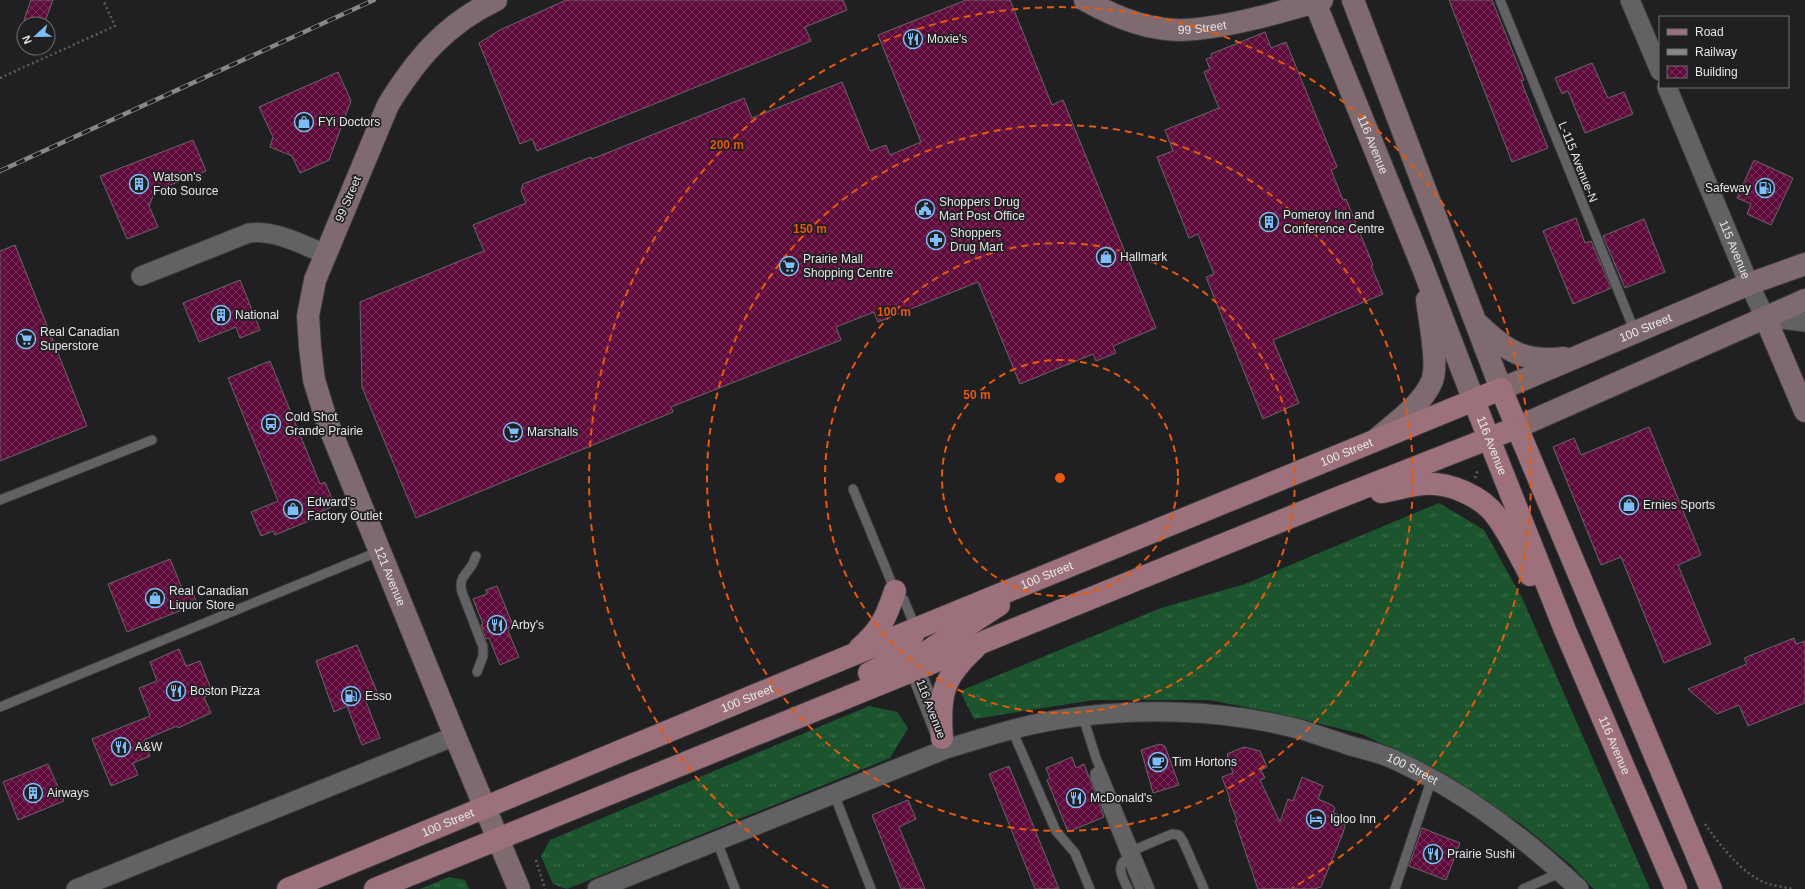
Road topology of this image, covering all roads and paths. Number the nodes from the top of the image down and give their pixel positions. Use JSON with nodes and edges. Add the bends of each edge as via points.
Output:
{"nodes":[{"id":1,"x":103,"y":0,"type":"edge"},
{"id":2,"x":496,"y":0,"type":"edge"},
{"id":3,"x":1085,"y":0,"type":"edge"},
{"id":4,"x":1353,"y":0,"type":"edge"},
{"id":5,"x":1500,"y":0,"type":"edge"},
{"id":6,"x":1630,"y":0,"type":"edge"},
{"id":7,"x":1317,"y":1,"type":"edge"},
{"id":8,"x":1659,"y":69,"type":"edge"},
{"id":9,"x":0,"y":78,"type":"edge"},
{"id":10,"x":1667,"y":88,"type":"edge"},
{"id":11,"x":325,"y":254,"type":"junction"},
{"id":12,"x":1805,"y":264,"type":"edge"},
{"id":13,"x":1423,"y":268,"type":"junction"},
{"id":14,"x":141,"y":276,"type":"dead end"},
{"id":15,"x":1749,"y":284,"type":"junction"},
{"id":16,"x":1805,"y":300,"type":"edge"},
{"id":17,"x":1765,"y":317,"type":"junction"},
{"id":18,"x":1805,"y":322,"type":"edge"},
{"id":19,"x":1477,"y":324,"type":"junction"},
{"id":20,"x":1635,"y":333,"type":"junction"},
{"id":21,"x":1585,"y":355,"type":"junction"},
{"id":22,"x":1501,"y":389,"type":"junction"},
{"id":23,"x":1474,"y":401,"type":"junction"},
{"id":24,"x":1805,"y":411,"type":"edge"},
{"id":25,"x":1518,"y":427,"type":"junction"},
{"id":26,"x":1489,"y":439,"type":"junction"},
{"id":27,"x":152,"y":440,"type":"dead end"},
{"id":28,"x":1375,"y":440,"type":"junction"},
{"id":29,"x":853,"y":489,"type":"dead end"},
{"id":30,"x":1340,"y":497,"type":"junction"},
{"id":31,"x":0,"y":500,"type":"edge"},
{"id":32,"x":381,"y":550,"type":"junction"},
{"id":33,"x":476,"y":556,"type":"dead end"},
{"id":34,"x":1042,"y":577,"type":"junction"},
{"id":35,"x":895,"y":591,"type":"junction"},
{"id":36,"x":916,"y":629,"type":"junction"},
{"id":37,"x":1565,"y":630,"type":"junction"},
{"id":38,"x":977,"y":646,"type":"junction"},
{"id":39,"x":852,"y":655,"type":"junction"},
{"id":40,"x":915,"y":669,"type":"junction"},
{"id":41,"x":477,"y":672,"type":"dead end"},
{"id":42,"x":0,"y":707,"type":"edge"},
{"id":43,"x":1083,"y":717,"type":"junction"},
{"id":44,"x":774,"y":727,"type":"junction"},
{"id":45,"x":1012,"y":730,"type":"junction"},
{"id":46,"x":455,"y":736,"type":"junction"},
{"id":47,"x":944,"y":743,"type":"junction"},
{"id":48,"x":1100,"y":769,"type":"junction"},
{"id":49,"x":1432,"y":778,"type":"junction"},
{"id":50,"x":834,"y":794,"type":"junction"},
{"id":51,"x":486,"y":808,"type":"junction"},
{"id":52,"x":1702,"y":819,"type":"dead end"},
{"id":53,"x":498,"y":838,"type":"junction"},
{"id":54,"x":716,"y":841,"type":"junction"},
{"id":55,"x":1134,"y":850,"type":"junction"},
{"id":56,"x":1127,"y":859,"type":"junction"},
{"id":57,"x":536,"y":860,"type":"dead end"},
{"id":58,"x":1562,"y":872,"type":"junction"},
{"id":59,"x":1529,"y":888,"type":"edge"},
{"id":60,"x":76,"y":889,"type":"edge"},
{"id":61,"x":288,"y":889,"type":"edge"},
{"id":62,"x":375,"y":889,"type":"edge"},
{"id":63,"x":519,"y":889,"type":"edge"},
{"id":64,"x":545,"y":889,"type":"edge"},
{"id":65,"x":597,"y":889,"type":"edge"},
{"id":66,"x":735,"y":889,"type":"edge"},
{"id":67,"x":871,"y":889,"type":"edge"},
{"id":68,"x":1090,"y":889,"type":"edge"},
{"id":69,"x":1128,"y":889,"type":"edge"},
{"id":70,"x":1140,"y":889,"type":"edge"},
{"id":71,"x":1150,"y":889,"type":"edge"},
{"id":72,"x":1204,"y":889,"type":"edge"},
{"id":73,"x":1395,"y":889,"type":"edge"},
{"id":74,"x":1579,"y":889,"type":"edge"},
{"id":75,"x":1676,"y":889,"type":"edge"},
{"id":76,"x":1711,"y":889,"type":"edge"},
{"id":77,"x":1793,"y":889,"type":"edge"}],
"edges":[{"from":1,"to":9,"type":"path","via":[[115,26]]},
{"from":2,"to":11,"type":"main road","name":"99 Street","via":[[444,33],[404,78],[388,105]]},
{"from":3,"to":7,"type":"main road","name":"99 Street","via":[[1130,20],[1154,27],[1180,30],[1237,22]]},
{"from":4,"to":19,"type":"main road"},
{"from":5,"to":20,"type":"lane","name":"L-115 Avenue-N"},
{"from":6,"to":8,"type":"street"},
{"from":7,"to":13,"type":"main road","name":"116 Avenue"},
{"from":10,"to":15,"type":"street","name":"115 Avenue"},
{"from":11,"to":14,"type":"street","via":[[275,234],[249,233]]},
{"from":11,"to":32,"type":"main road","name":"121 Avenue","via":[[315,280],[308,316],[314,380],[326,419]]},
{"from":12,"to":15,"type":"main road","name":"100 Street"},
{"from":13,"to":23,"type":"main road","name":"116 Avenue"},
{"from":13,"to":28,"type":"main road","via":[[1434,357],[1432,380],[1418,403]]},
{"from":15,"to":17,"type":"street","name":"115 Avenue"},
{"from":15,"to":20,"type":"main road","name":"100 Street"},
{"from":16,"to":17,"type":"main road"},
{"from":17,"to":18,"type":"street"},
{"from":17,"to":24,"type":"main road","name":"115 Avenue"},
{"from":17,"to":25,"type":"main road"},
{"from":19,"to":21,"type":"main road","via":[[1497,343],[1514,353],[1533,359]]},
{"from":19,"to":22,"type":"main road"},
{"from":20,"to":21,"type":"main road","name":"100 Street"},
{"from":21,"to":22,"type":"main road","name":"100 Street"},
{"from":22,"to":23,"type":"main road","name":"100 Street"},
{"from":22,"to":25,"type":"main road"},
{"from":23,"to":26,"type":"main road","name":"116 Avenue"},
{"from":23,"to":28,"type":"main road","name":"100 Street"},
{"from":25,"to":26,"type":"main road"},
{"from":25,"to":76,"type":"main road"},
{"from":26,"to":30,"type":"main road"},
{"from":26,"to":37,"type":"main road","name":"116 Avenue"},
{"from":27,"to":31,"type":"lane"},
{"from":28,"to":34,"type":"main road","name":"100 Street"},
{"from":29,"to":35,"type":"lane"},
{"from":30,"to":37,"type":"main road","via":[[1424,484],[1438,485],[1468,494],[1496,515],[1539,591]]},
{"from":30,"to":38,"type":"main road"},
{"from":32,"to":42,"type":"lane"},
{"from":32,"to":46,"type":"main road","name":"121 Avenue"},
{"from":33,"to":41,"type":"lane","via":[[460,583],[483,647]]},
{"from":34,"to":36,"type":"main road","name":"100 Street"},
{"from":34,"to":40,"type":"main road","via":[[924,654]]},
{"from":35,"to":36,"type":"lane","via":[[904,600]]},
{"from":35,"to":39,"type":"main road","via":[[890,608],[876,634]]},
{"from":36,"to":39,"type":"main road","name":"100 Street"},
{"from":36,"to":44,"type":"main road","via":[[902,656],[895,661]]},
{"from":37,"to":75,"type":"main road","name":"116 Avenue"},
{"from":38,"to":40,"type":"main road"},
{"from":38,"to":47,"type":"main road","via":[[954,671],[942,693],[940,704]]},
{"from":39,"to":51,"type":"main road","name":"100 Street"},
{"from":40,"to":44,"type":"main road"},
{"from":40,"to":47,"type":"street","name":"116 Avenue"},
{"from":43,"to":45,"type":"street","name":"100 Street"},
{"from":43,"to":48,"type":"lane"},
{"from":43,"to":49,"type":"street","name":"100 Street","via":[[1145,712],[1196,713],[1249,720],[1301,730],[1396,760]]},
{"from":44,"to":53,"type":"main road"},
{"from":45,"to":47,"type":"street","name":"100 Street"},
{"from":45,"to":68,"type":"lane","via":[[1056,832],[1075,853]]},
{"from":46,"to":51,"type":"main road","name":"121 Avenue"},
{"from":46,"to":60,"type":"street"},
{"from":47,"to":50,"type":"street","name":"100 Street"},
{"from":48,"to":55,"type":"lane"},
{"from":48,"to":56,"type":"lane","via":[[1095,778]]},
{"from":49,"to":58,"type":"street","name":"100 Street","via":[[1480,807]]},
{"from":49,"to":73,"type":"lane"},
{"from":50,"to":54,"type":"street","name":"100 Street"},
{"from":50,"to":67,"type":"lane"},
{"from":51,"to":53,"type":"main road","name":"121 Avenue"},
{"from":51,"to":61,"type":"main road","name":"100 Street"},
{"from":52,"to":77,"type":"path","via":[[1749,874],[1765,882]]},
{"from":53,"to":62,"type":"main road"},
{"from":53,"to":63,"type":"main road","name":"121 Avenue"},
{"from":54,"to":65,"type":"street","name":"100 Street"},
{"from":54,"to":66,"type":"lane"},
{"from":55,"to":71,"type":"lane"},
{"from":55,"to":72,"type":"lane","via":[[1172,834],[1179,835]]},
{"from":56,"to":69,"type":"lane","via":[[1120,866]]},
{"from":56,"to":70,"type":"lane"},
{"from":57,"to":64,"type":"path"},
{"from":58,"to":59,"type":"lane"},
{"from":58,"to":74,"type":"street","name":"100 Street"}]}
